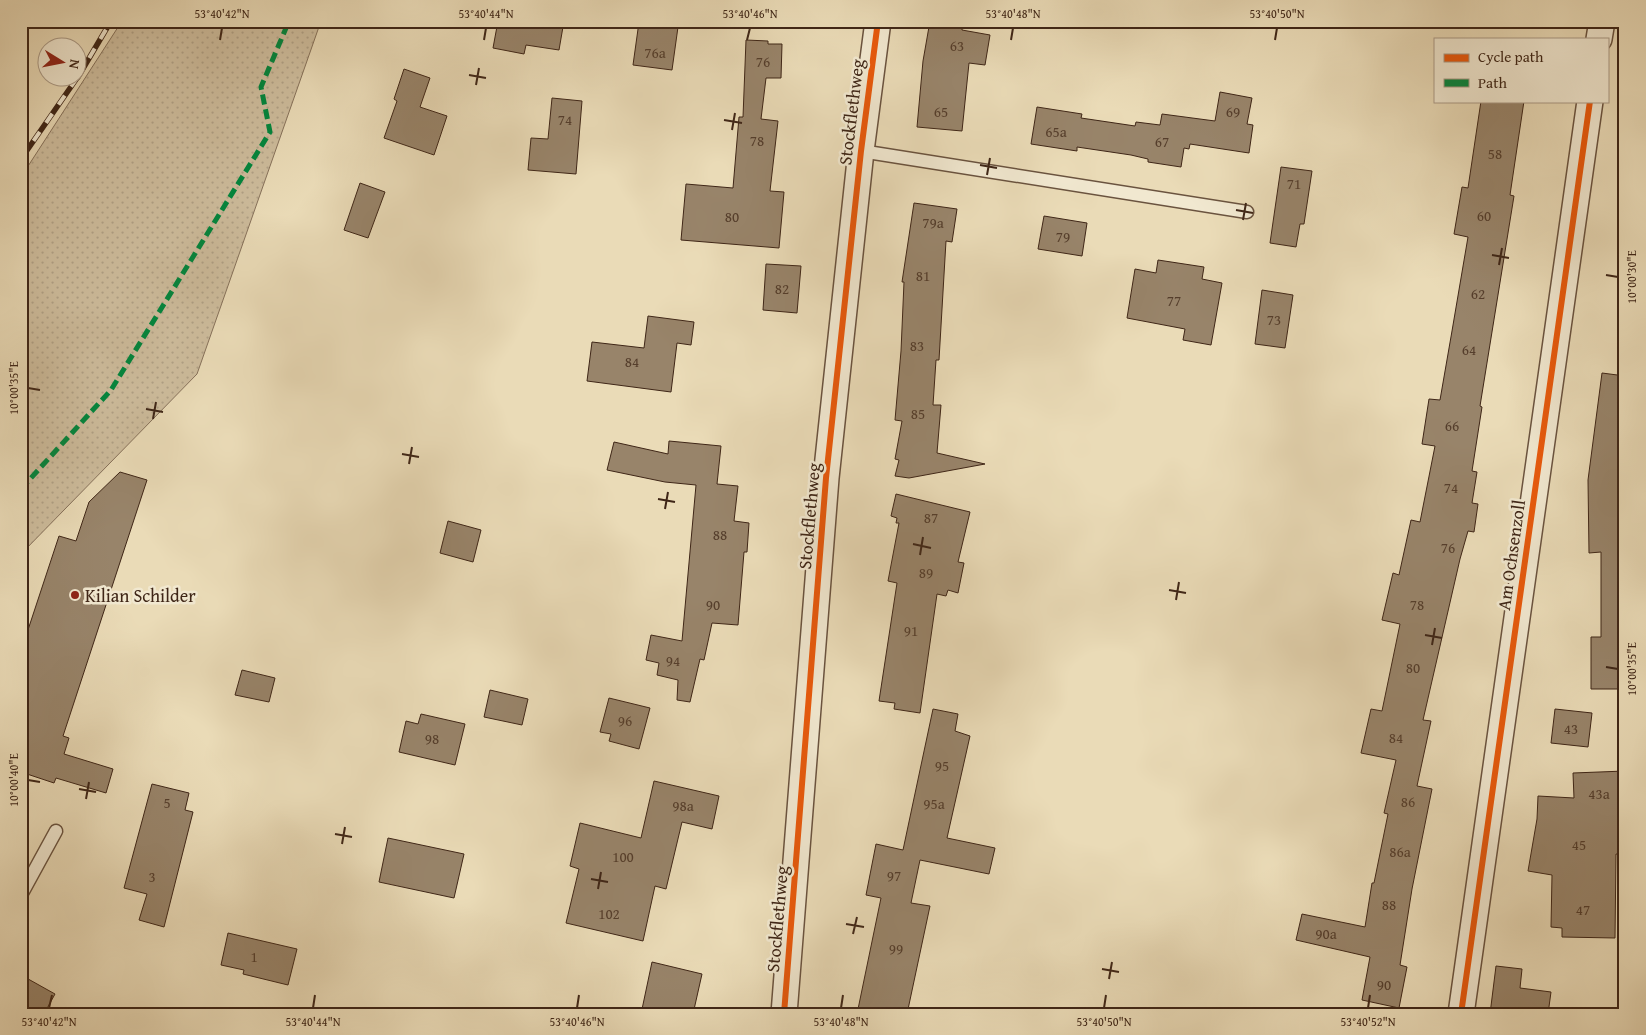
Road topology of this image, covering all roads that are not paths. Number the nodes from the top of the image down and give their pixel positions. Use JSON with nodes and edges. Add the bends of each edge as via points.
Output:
{"nodes":[{"id":1,"x":878,"y":21,"type":"edge"},
{"id":2,"x":1602,"y":21,"type":"edge"},
{"id":3,"x":1599,"y":38,"type":"edge"},
{"id":4,"x":1590,"y":102,"type":"edge"},
{"id":5,"x":861,"y":151,"type":"junction"},
{"id":6,"x":1247,"y":212,"type":"dead end"},
{"id":7,"x":56,"y":830,"type":"dead end"},
{"id":8,"x":21,"y":895,"type":"edge"},
{"id":9,"x":784,"y":1014,"type":"edge"},
{"id":10,"x":1461,"y":1014,"type":"edge"}],
"edges":[{"from":1,"to":5,"type":"street","name":"Stockflethweg"},
{"from":2,"to":3,"type":"street"},
{"from":4,"to":10,"type":"street","name":"Am Ochsenzoll"},
{"from":5,"to":6,"type":"lane","name":"Stockflethweg"},
{"from":5,"to":9,"type":"street","name":"Stockflethweg","via":[[826,478]]},
{"from":7,"to":8,"type":"lane"}]}
